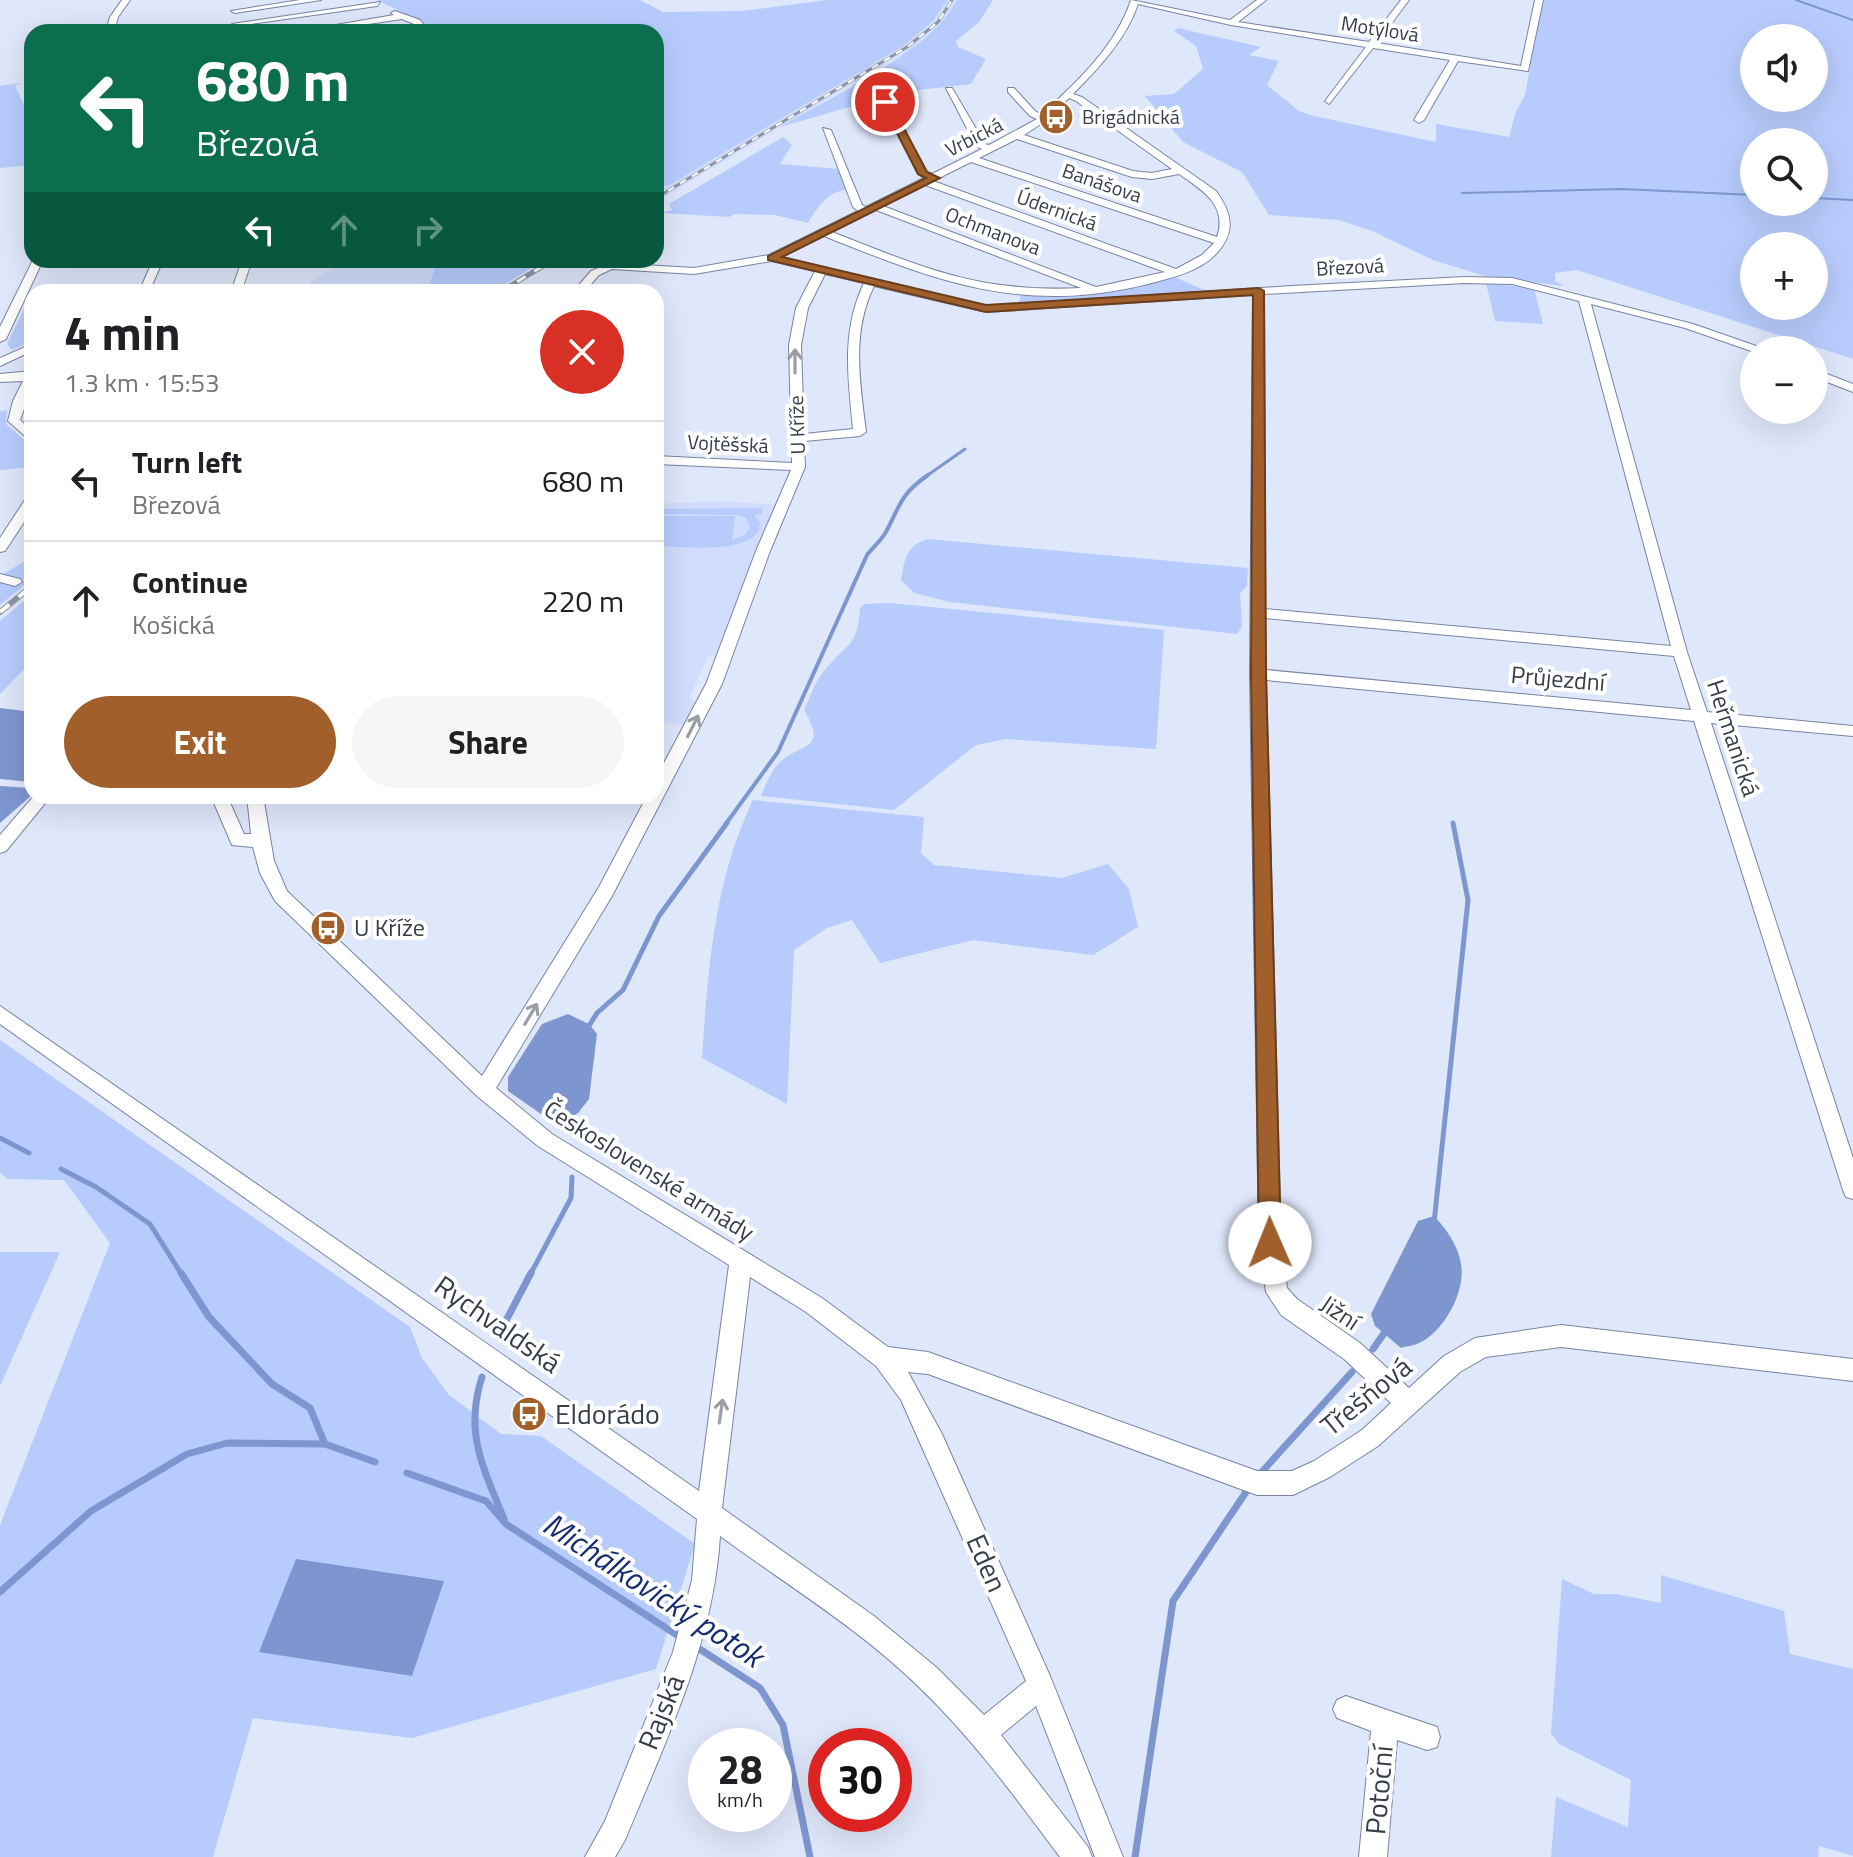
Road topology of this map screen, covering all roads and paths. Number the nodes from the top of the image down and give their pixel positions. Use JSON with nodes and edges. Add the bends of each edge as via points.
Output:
{"nodes":[{"id":1,"x":126,"y":0,"type":"edge"},
{"id":2,"x":234,"y":0,"type":"edge"},
{"id":3,"x":317,"y":0,"type":"edge"},
{"id":4,"x":1262,"y":0,"type":"edge"},
{"id":5,"x":1405,"y":0,"type":"edge"},
{"id":6,"x":1539,"y":0,"type":"edge"},
{"id":7,"x":298,"y":1,"type":"edge"},
{"id":8,"x":1135,"y":1,"type":"edge"},
{"id":9,"x":375,"y":2,"type":"edge"},
{"id":10,"x":235,"y":11,"type":"junction"},
{"id":11,"x":308,"y":14,"type":"junction"},
{"id":12,"x":405,"y":16,"type":"junction"},
{"id":13,"x":252,"y":22,"type":"joint"},
{"id":14,"x":1231,"y":23,"type":"junction"},
{"id":15,"x":112,"y":24,"type":"edge"},
{"id":16,"x":237,"y":24,"type":"edge"},
{"id":17,"x":247,"y":24,"type":"edge"},
{"id":18,"x":314,"y":24,"type":"edge"},
{"id":19,"x":363,"y":24,"type":"edge"},
{"id":20,"x":419,"y":24,"type":"edge"},
{"id":21,"x":1372,"y":46,"type":"junction"},
{"id":22,"x":1455,"y":59,"type":"junction"},
{"id":23,"x":949,"y":90,"type":"dead end"},
{"id":24,"x":1011,"y":90,"type":"dead end"},
{"id":25,"x":1067,"y":95,"type":"junction"},
{"id":26,"x":1329,"y":101,"type":"dead end"},
{"id":27,"x":885,"y":102,"type":"dead end"},
{"id":28,"x":1044,"y":118,"type":"junction"},
{"id":29,"x":1419,"y":120,"type":"dead end"},
{"id":30,"x":826,"y":130,"type":"dead end"},
{"id":31,"x":1017,"y":136,"type":"junction"},
{"id":32,"x":991,"y":149,"type":"junction"},
{"id":33,"x":972,"y":159,"type":"junction"},
{"id":34,"x":1182,"y":170,"type":"junction"},
{"id":35,"x":931,"y":180,"type":"junction"},
{"id":36,"x":873,"y":209,"type":"junction"},
{"id":37,"x":825,"y":233,"type":"junction"},
{"id":38,"x":1221,"y":242,"type":"junction"},
{"id":39,"x":772,"y":258,"type":"junction"},
{"id":40,"x":611,"y":268,"type":"edge"},
{"id":41,"x":657,"y":268,"type":"edge"},
{"id":42,"x":821,"y":270,"type":"junction"},
{"id":43,"x":1175,"y":272,"type":"junction"},
{"id":44,"x":871,"y":280,"type":"junction"},
{"id":45,"x":585,"y":284,"type":"edge"},
{"id":46,"x":24,"y":290,"type":"edge"},
{"id":47,"x":1095,"y":290,"type":"junction"},
{"id":48,"x":1259,"y":291,"type":"junction"},
{"id":49,"x":1583,"y":297,"type":"junction"},
{"id":50,"x":0,"y":339,"type":"edge"},
{"id":51,"x":1740,"y":344,"type":"edge"},
{"id":52,"x":24,"y":350,"type":"edge"},
{"id":53,"x":2,"y":359,"type":"edge"},
{"id":54,"x":24,"y":376,"type":"edge"},
{"id":55,"x":0,"y":378,"type":"edge"},
{"id":56,"x":1828,"y":378,"type":"edge"},
{"id":57,"x":1853,"y":388,"type":"edge"},
{"id":58,"x":24,"y":391,"type":"edge"},
{"id":59,"x":19,"y":401,"type":"junction"},
{"id":60,"x":0,"y":403,"type":"edge"},
{"id":61,"x":24,"y":430,"type":"edge"},
{"id":62,"x":798,"y":438,"type":"junction"},
{"id":63,"x":664,"y":460,"type":"edge"},
{"id":64,"x":799,"y":467,"type":"junction"},
{"id":65,"x":24,"y":512,"type":"edge"},
{"id":66,"x":0,"y":548,"type":"edge"},
{"id":67,"x":1259,"y":613,"type":"junction"},
{"id":68,"x":1680,"y":652,"type":"junction"},
{"id":69,"x":1258,"y":674,"type":"junction"},
{"id":70,"x":1700,"y":716,"type":"junction"},
{"id":71,"x":1853,"y":731,"type":"edge"},
{"id":72,"x":664,"y":780,"type":"edge"},
{"id":73,"x":36,"y":804,"type":"edge"},
{"id":74,"x":222,"y":804,"type":"edge"},
{"id":75,"x":256,"y":804,"type":"edge"},
{"id":76,"x":651,"y":804,"type":"edge"},
{"id":77,"x":260,"y":840,"type":"junction"},
{"id":78,"x":0,"y":847,"type":"edge"},
{"id":79,"x":0,"y":1014,"type":"edge"},
{"id":80,"x":484,"y":1090,"type":"junction"},
{"id":81,"x":1853,"y":1190,"type":"edge"},
{"id":82,"x":741,"y":1259,"type":"junction"},
{"id":83,"x":814,"y":1305,"type":"joint"},
{"id":84,"x":884,"y":1358,"type":"junction"},
{"id":85,"x":1853,"y":1370,"type":"edge"},
{"id":86,"x":1408,"y":1403,"type":"junction"},
{"id":87,"x":710,"y":1514,"type":"junction"},
{"id":88,"x":1041,"y":1685,"type":"junction"},
{"id":89,"x":1346,"y":1709,"type":"dead end"},
{"id":90,"x":1385,"y":1722,"type":"junction"},
{"id":91,"x":983,"y":1733,"type":"junction"},
{"id":92,"x":1427,"y":1737,"type":"dead end"},
{"id":93,"x":599,"y":1857,"type":"edge"},
{"id":94,"x":1078,"y":1857,"type":"edge"},
{"id":95,"x":1109,"y":1857,"type":"edge"},
{"id":96,"x":1373,"y":1857,"type":"edge"}],
"edges":[{"from":1,"to":15,"type":"street"},
{"from":2,"to":10,"type":"street"},
{"from":3,"to":7,"type":"street"},
{"from":4,"to":14,"type":"street"},
{"from":5,"to":21,"type":"street"},
{"from":6,"to":22,"type":"street","name":"Motýlová","via":[[1525,69]]},
{"from":7,"to":10,"type":"street"},
{"from":8,"to":14,"type":"street","name":"Motýlová"},
{"from":8,"to":25,"type":"street","name":"Vrbická","via":[[1125,26]]},
{"from":9,"to":11,"type":"street"},
{"from":9,"to":12,"type":"street"},
{"from":10,"to":16,"type":"street"},
{"from":11,"to":13,"type":"street"},
{"from":11,"to":18,"type":"street"},
{"from":12,"to":19,"type":"street"},
{"from":12,"to":20,"type":"street"},
{"from":13,"to":17,"type":"street"},
{"from":14,"to":21,"type":"street","name":"Motýlová"},
{"from":21,"to":22,"type":"street","name":"Motýlová"},
{"from":21,"to":26,"type":"street"},
{"from":22,"to":29,"type":"street"},
{"from":23,"to":32,"type":"street","via":[[981,146]]},
{"from":24,"to":28,"type":"street","via":[[1033,114]]},
{"from":25,"to":28,"type":"street","name":"Vrbická"},
{"from":25,"to":34,"type":"street"},
{"from":27,"to":35,"type":"street"},
{"from":28,"to":31,"type":"street","name":"Vrbická"},
{"from":30,"to":36,"type":"street","via":[[858,207]]},
{"from":31,"to":32,"type":"street","name":"Vrbická"},
{"from":31,"to":34,"type":"street","via":[[1132,174]]},
{"from":32,"to":33,"type":"street","name":"Vrbická"},
{"from":33,"to":35,"type":"street","name":"Vrbická"},
{"from":33,"to":38,"type":"street","name":"Banášova"},
{"from":34,"to":38,"type":"street","via":[[1220,203],[1227,225]]},
{"from":35,"to":36,"type":"street","name":"Vrbická"},
{"from":35,"to":43,"type":"street","name":"Údernická"},
{"from":36,"to":37,"type":"street","name":"Vrbická"},
{"from":36,"to":47,"type":"street","name":"Ochmanova"},
{"from":37,"to":39,"type":"street","name":"Vrbická"},
{"from":37,"to":47,"type":"street","via":[[975,286]]},
{"from":38,"to":43,"type":"street","via":[[1203,259]]},
{"from":39,"to":41,"type":"street","name":"Vrbická","via":[[694,271]]},
{"from":39,"to":42,"type":"street","name":"Březová"},
{"from":40,"to":45,"type":"street","name":"Vrbická","via":[[595,273]]},
{"from":42,"to":44,"type":"street","name":"Březová"},
{"from":62,"to":42,"type":"street","name":"U Kříže","one_way":true,"via":[[795,345],[802,308]]},
{"from":43,"to":47,"type":"street"},
{"from":44,"to":48,"type":"street","name":"Březová","via":[[969,306],[1016,308]]},
{"from":44,"to":62,"type":"street","via":[[851,339],[860,432]]},
{"from":46,"to":50,"type":"street"},
{"from":48,"to":49,"type":"street","name":"Březová","via":[[1464,280],[1512,281]]},
{"from":48,"to":67,"type":"street","name":"Jižní"},
{"from":49,"to":51,"type":"street","name":"Březová"},
{"from":49,"to":68,"type":"street","name":"Heřmanická"},
{"from":52,"to":53,"type":"street"},
{"from":54,"to":55,"type":"street"},
{"from":56,"to":57,"type":"street"},
{"from":58,"to":59,"type":"street"},
{"from":59,"to":60,"type":"street"},
{"from":59,"to":61,"type":"street","via":[[14,421]]},
{"from":62,"to":64,"type":"street","name":"U Kříže"},
{"from":63,"to":64,"type":"street","name":"Vojtěšská"},
{"from":72,"to":64,"type":"street","name":"U Kříže","one_way":true,"via":[[714,684]]},
{"from":65,"to":66,"type":"street"},
{"from":67,"to":68,"type":"street","name":"Průjezdní"},
{"from":67,"to":69,"type":"street","name":"Jižní"},
{"from":68,"to":70,"type":"street","name":"Heřmanická"},
{"from":69,"to":70,"type":"street","name":"Průjezdní"},
{"from":69,"to":86,"type":"street","name":"Jižní","via":[[1270,1243],[1277,1292]]},
{"from":70,"to":71,"type":"street","name":"Průjezdní"},
{"from":70,"to":81,"type":"street","name":"Heřmanická"},
{"from":73,"to":78,"type":"street"},
{"from":74,"to":77,"type":"street","via":[[238,841]]},
{"from":75,"to":77,"type":"street","name":"Československé armády"},
{"from":80,"to":76,"type":"street","name":"U Kříže","one_way":true,"via":[[606,891]]},
{"from":77,"to":80,"type":"street","name":"Československé armády","via":[[281,896]]},
{"from":79,"to":87,"type":"street","name":"Rychvaldská"},
{"from":80,"to":82,"type":"street","name":"Československé armády","via":[[565,1153]]},
{"from":82,"to":83,"type":"street","name":"Československé armády"},
{"from":87,"to":82,"type":"street","name":"Rajská","one_way":true},
{"from":83,"to":84,"type":"street","name":"Eden"},
{"from":84,"to":86,"type":"street","name":"Třešňová","via":[[928,1363],[1247,1480],[1293,1483],[1370,1438]]},
{"from":84,"to":88,"type":"street","name":"Eden","via":[[909,1392],[934,1442]]},
{"from":85,"to":86,"type":"street","name":"Třešňová","via":[[1588,1338],[1535,1338],[1483,1346],[1452,1364]]},
{"from":87,"to":91,"type":"street","name":"Rychvaldská","via":[[865,1625],[927,1676]]},
{"from":87,"to":93,"type":"street","name":"Rajská","via":[[705,1580],[689,1642],[615,1830]]},
{"from":88,"to":91,"type":"street"},
{"from":88,"to":95,"type":"street","name":"Eden"},
{"from":89,"to":90,"type":"street"},
{"from":90,"to":92,"type":"street"},
{"from":90,"to":96,"type":"street","name":"Potoční"},
{"from":91,"to":94,"type":"street","name":"Rychvaldská"}]}
